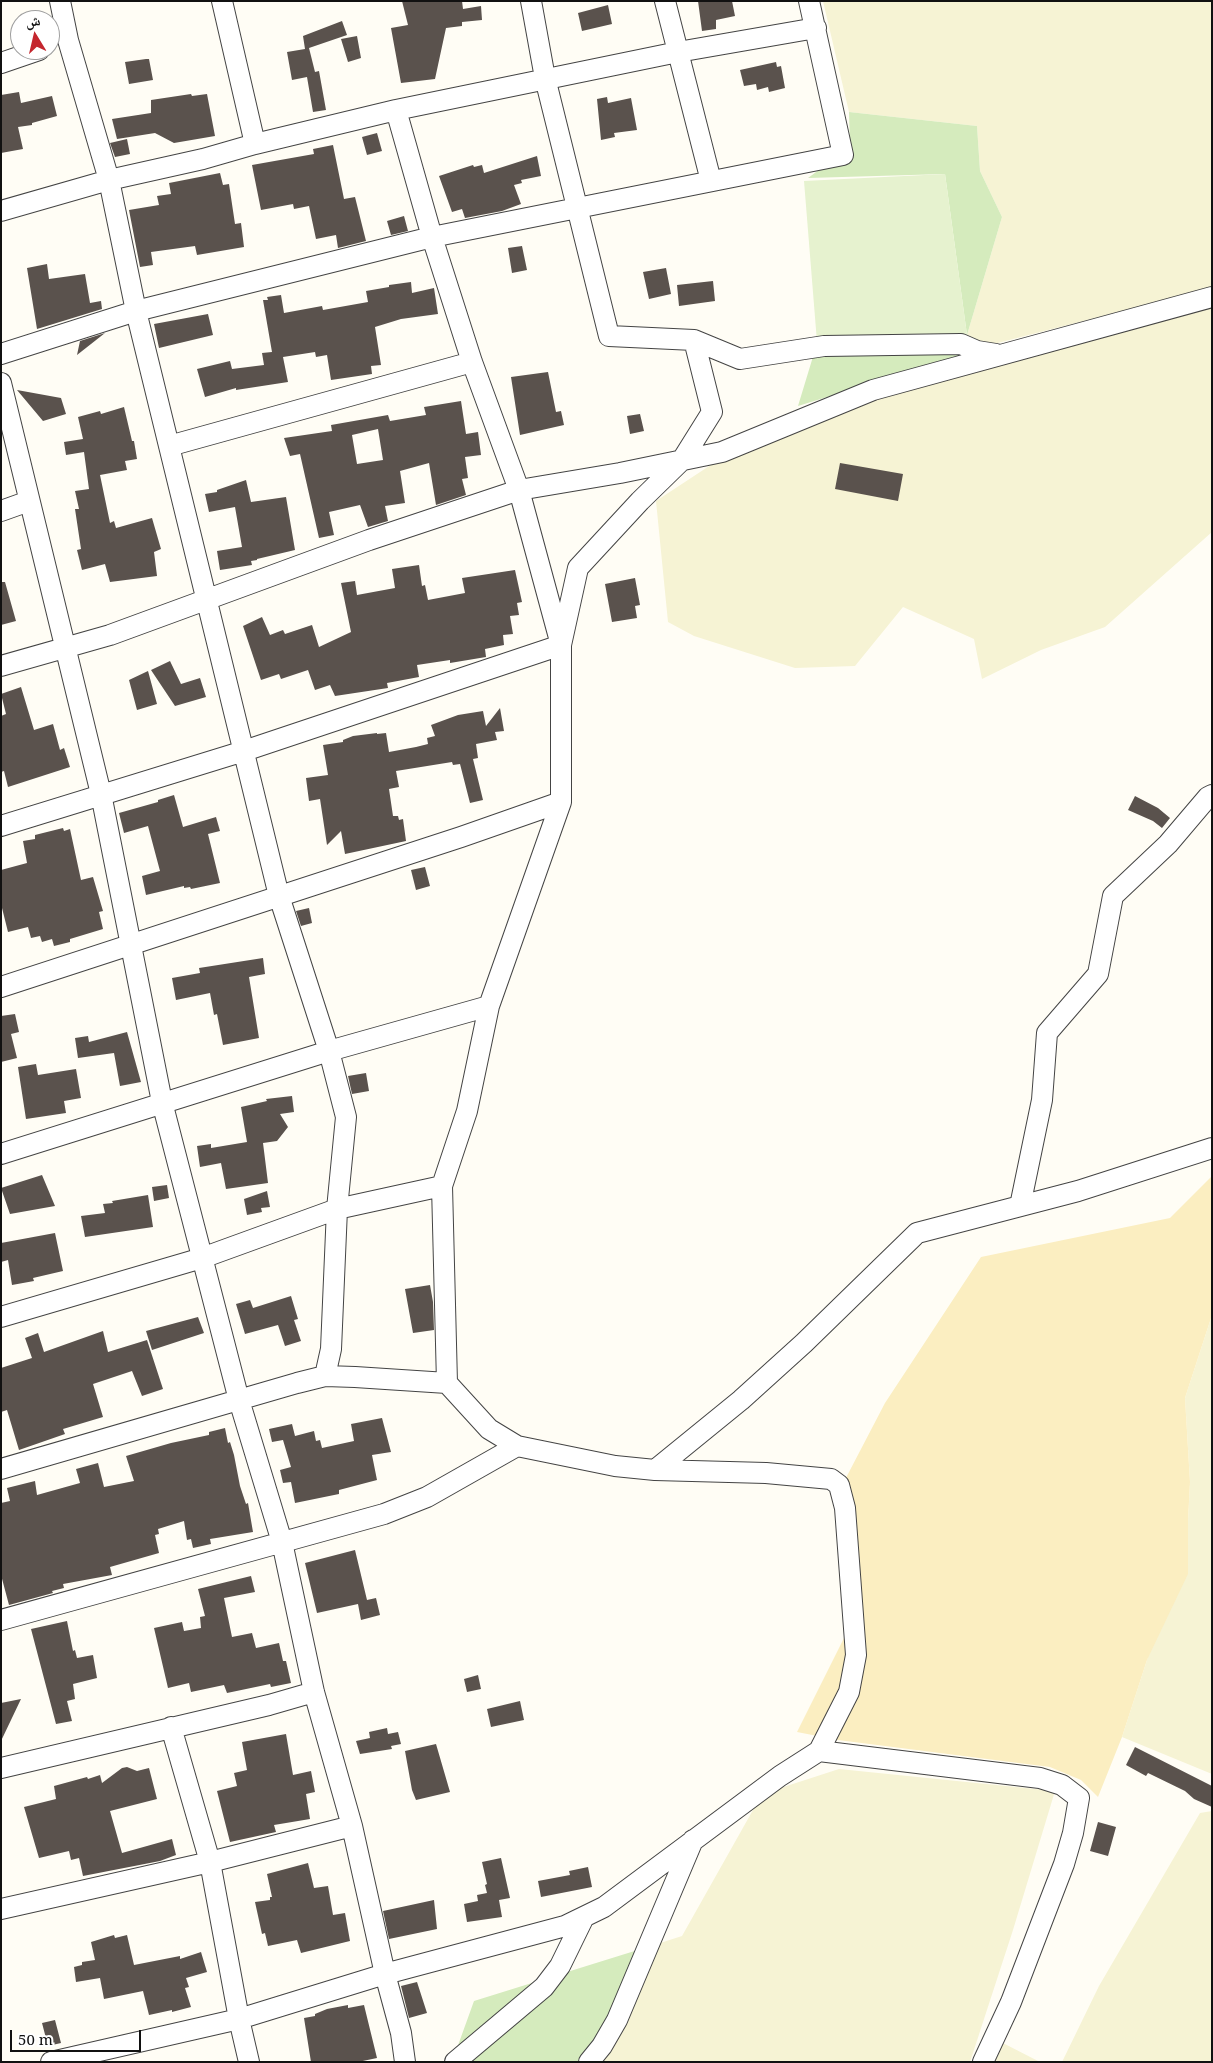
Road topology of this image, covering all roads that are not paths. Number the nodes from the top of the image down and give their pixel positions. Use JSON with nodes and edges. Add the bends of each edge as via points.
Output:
{"nodes":[{"id":1,"x":222,"y":1,"type":"edge"},
{"id":2,"x":532,"y":1,"type":"edge"},
{"id":3,"x":665,"y":1,"type":"edge"},
{"id":4,"x":810,"y":1,"type":"edge"},
{"id":5,"x":816,"y":28,"type":"junction"},
{"id":6,"x":60,"y":46,"type":"edge"},
{"id":7,"x":678,"y":52,"type":"junction"},
{"id":8,"x":545,"y":78,"type":"junction"},
{"id":9,"x":396,"y":110,"type":"junction"},
{"id":10,"x":255,"y":144,"type":"junction"},
{"id":11,"x":109,"y":180,"type":"junction"},
{"id":12,"x":712,"y":181,"type":"junction"},
{"id":13,"x":576,"y":208,"type":"junction"},
{"id":14,"x":1,"y":211,"type":"edge"},
{"id":15,"x":432,"y":237,"type":"junction"},
{"id":16,"x":1212,"y":297,"type":"edge"},
{"id":17,"x":136,"y":311,"type":"junction"},
{"id":18,"x":694,"y":340,"type":"junction"},
{"id":19,"x":1,"y":354,"type":"edge"},
{"id":20,"x":1000,"y":355,"type":"junction"},
{"id":21,"x":472,"y":362,"type":"junction"},
{"id":22,"x":1,"y":383,"type":"edge"},
{"id":23,"x":169,"y":446,"type":"junction"},
{"id":24,"x":682,"y":460,"type":"junction"},
{"id":25,"x":519,"y":490,"type":"junction"},
{"id":26,"x":29,"y":501,"type":"junction"},
{"id":27,"x":1,"y":511,"type":"edge"},
{"id":28,"x":206,"y":600,"type":"junction"},
{"id":29,"x":560,"y":644,"type":"junction"},
{"id":30,"x":65,"y":648,"type":"junction"},
{"id":31,"x":1,"y":666,"type":"edge"},
{"id":32,"x":244,"y":751,"type":"junction"},
{"id":33,"x":101,"y":794,"type":"junction"},
{"id":34,"x":1212,"y":795,"type":"edge"},
{"id":35,"x":561,"y":802,"type":"junction"},
{"id":36,"x":1,"y":826,"type":"edge"},
{"id":37,"x":279,"y":896,"type":"junction"},
{"id":38,"x":130,"y":944,"type":"junction"},
{"id":39,"x":1,"y":987,"type":"edge"},
{"id":40,"x":489,"y":1006,"type":"junction"},
{"id":41,"x":329,"y":1051,"type":"junction"},
{"id":42,"x":162,"y":1102,"type":"junction"},
{"id":43,"x":1212,"y":1148,"type":"edge"},
{"id":44,"x":1,"y":1154,"type":"edge"},
{"id":45,"x":442,"y":1186,"type":"junction"},
{"id":46,"x":1020,"y":1206,"type":"junction"},
{"id":47,"x":337,"y":1209,"type":"junction"},
{"id":48,"x":202,"y":1258,"type":"junction"},
{"id":49,"x":1,"y":1317,"type":"edge"},
{"id":50,"x":326,"y":1376,"type":"junction"},
{"id":51,"x":447,"y":1383,"type":"junction"},
{"id":52,"x":239,"y":1400,"type":"junction"},
{"id":53,"x":517,"y":1446,"type":"junction"},
{"id":54,"x":1,"y":1469,"type":"edge"},
{"id":55,"x":655,"y":1470,"type":"junction"},
{"id":56,"x":282,"y":1542,"type":"junction"},
{"id":57,"x":1,"y":1620,"type":"edge"},
{"id":58,"x":314,"y":1692,"type":"junction"},
{"id":59,"x":172,"y":1727,"type":"junction"},
{"id":60,"x":819,"y":1751,"type":"junction"},
{"id":61,"x":1,"y":1768,"type":"edge"},
{"id":62,"x":352,"y":1826,"type":"junction"},
{"id":63,"x":694,"y":1838,"type":"junction"},
{"id":64,"x":210,"y":1862,"type":"junction"},
{"id":65,"x":1,"y":1909,"type":"edge"},
{"id":66,"x":583,"y":1919,"type":"junction"},
{"id":67,"x":385,"y":1974,"type":"junction"},
{"id":68,"x":239,"y":2019,"type":"junction"},
{"id":69,"x":52,"y":2062,"type":"edge"},
{"id":70,"x":249,"y":2062,"type":"edge"},
{"id":71,"x":405,"y":2062,"type":"edge"},
{"id":72,"x":455,"y":2062,"type":"edge"},
{"id":73,"x":589,"y":2062,"type":"edge"},
{"id":74,"x":983,"y":2062,"type":"edge"}],
"edges":[{"from":1,"to":10,"type":"street"},
{"from":2,"to":8,"type":"street"},
{"from":3,"to":7,"type":"street"},
{"from":4,"to":5,"type":"street"},
{"from":5,"to":7,"type":"street"},
{"from":5,"to":12,"type":"street","via":[[844,155]]},
{"from":6,"to":11,"type":"street"},
{"from":7,"to":8,"type":"street"},
{"from":7,"to":12,"type":"street"},
{"from":8,"to":9,"type":"street"},
{"from":8,"to":13,"type":"street"},
{"from":9,"to":10,"type":"street"},
{"from":9,"to":15,"type":"street"},
{"from":10,"to":11,"type":"street","via":[[203,160]]},
{"from":11,"to":14,"type":"street"},
{"from":11,"to":17,"type":"street"},
{"from":12,"to":13,"type":"street"},
{"from":13,"to":15,"type":"street"},
{"from":13,"to":18,"type":"street","via":[[608,336]]},
{"from":15,"to":17,"type":"street"},
{"from":15,"to":21,"type":"street"},
{"from":16,"to":20,"type":"street"},
{"from":17,"to":19,"type":"street"},
{"from":17,"to":23,"type":"street"},
{"from":18,"to":20,"type":"street","via":[[740,359],[824,346],[961,344]]},
{"from":18,"to":24,"type":"street","via":[[712,412]]},
{"from":20,"to":24,"type":"street","via":[[872,390],[722,452]]},
{"from":21,"to":23,"type":"street"},
{"from":21,"to":25,"type":"street"},
{"from":22,"to":26,"type":"street"},
{"from":23,"to":28,"type":"street"},
{"from":24,"to":25,"type":"street"},
{"from":24,"to":29,"type":"street","via":[[640,500],[578,568]]},
{"from":25,"to":28,"type":"street","via":[[369,540]]},
{"from":25,"to":29,"type":"street"},
{"from":26,"to":27,"type":"street"},
{"from":26,"to":30,"type":"street"},
{"from":28,"to":30,"type":"street"},
{"from":28,"to":32,"type":"street"},
{"from":29,"to":32,"type":"street"},
{"from":29,"to":35,"type":"street"},
{"from":30,"to":31,"type":"street"},
{"from":30,"to":33,"type":"street"},
{"from":32,"to":33,"type":"street"},
{"from":32,"to":37,"type":"street"},
{"from":33,"to":36,"type":"street"},
{"from":33,"to":38,"type":"street"},
{"from":34,"to":46,"type":"street","via":[[1168,844],[1113,896],[1098,974],[1047,1033],[1042,1100]]},
{"from":35,"to":37,"type":"street"},
{"from":35,"to":40,"type":"street"},
{"from":37,"to":38,"type":"street"},
{"from":37,"to":41,"type":"street"},
{"from":38,"to":39,"type":"street"},
{"from":38,"to":42,"type":"street"},
{"from":40,"to":41,"type":"street"},
{"from":40,"to":45,"type":"street","via":[[467,1111]]},
{"from":41,"to":42,"type":"street"},
{"from":41,"to":47,"type":"street","via":[[346,1118]]},
{"from":42,"to":44,"type":"street"},
{"from":42,"to":48,"type":"street"},
{"from":43,"to":46,"type":"street","via":[[1078,1192]]},
{"from":45,"to":47,"type":"street"},
{"from":45,"to":51,"type":"street"},
{"from":46,"to":55,"type":"street","via":[[917,1232],[804,1343],[741,1400]]},
{"from":47,"to":48,"type":"street"},
{"from":47,"to":50,"type":"street","via":[[331,1349]]},
{"from":48,"to":49,"type":"street"},
{"from":48,"to":52,"type":"street"},
{"from":50,"to":51,"type":"street"},
{"from":50,"to":52,"type":"street"},
{"from":51,"to":53,"type":"street","via":[[489,1428]]},
{"from":52,"to":54,"type":"street"},
{"from":52,"to":56,"type":"street"},
{"from":53,"to":55,"type":"street","via":[[615,1466]]},
{"from":53,"to":56,"type":"street","via":[[427,1497],[384,1514]]},
{"from":55,"to":60,"type":"street","via":[[817,1476],[831,1479],[839,1485],[845,1508],[856,1655],[849,1692]]},
{"from":56,"to":57,"type":"street"},
{"from":56,"to":58,"type":"street"},
{"from":58,"to":59,"type":"street"},
{"from":58,"to":62,"type":"street"},
{"from":59,"to":61,"type":"street"},
{"from":59,"to":64,"type":"street"},
{"from":60,"to":63,"type":"street"},
{"from":60,"to":74,"type":"street","via":[[1040,1778],[1062,1785],[1079,1798],[1064,1864]]},
{"from":62,"to":64,"type":"street"},
{"from":62,"to":67,"type":"street"},
{"from":63,"to":66,"type":"street","via":[[604,1907]]},
{"from":63,"to":73,"type":"street","via":[[616,2020]]},
{"from":64,"to":65,"type":"street"},
{"from":64,"to":68,"type":"street"},
{"from":66,"to":67,"type":"street","via":[[547,1932]]},
{"from":66,"to":72,"type":"street","via":[[560,1966],[544,1987]]},
{"from":67,"to":68,"type":"street"},
{"from":67,"to":71,"type":"street","via":[[401,2033]]},
{"from":68,"to":69,"type":"street"},
{"from":68,"to":70,"type":"street"}]}
